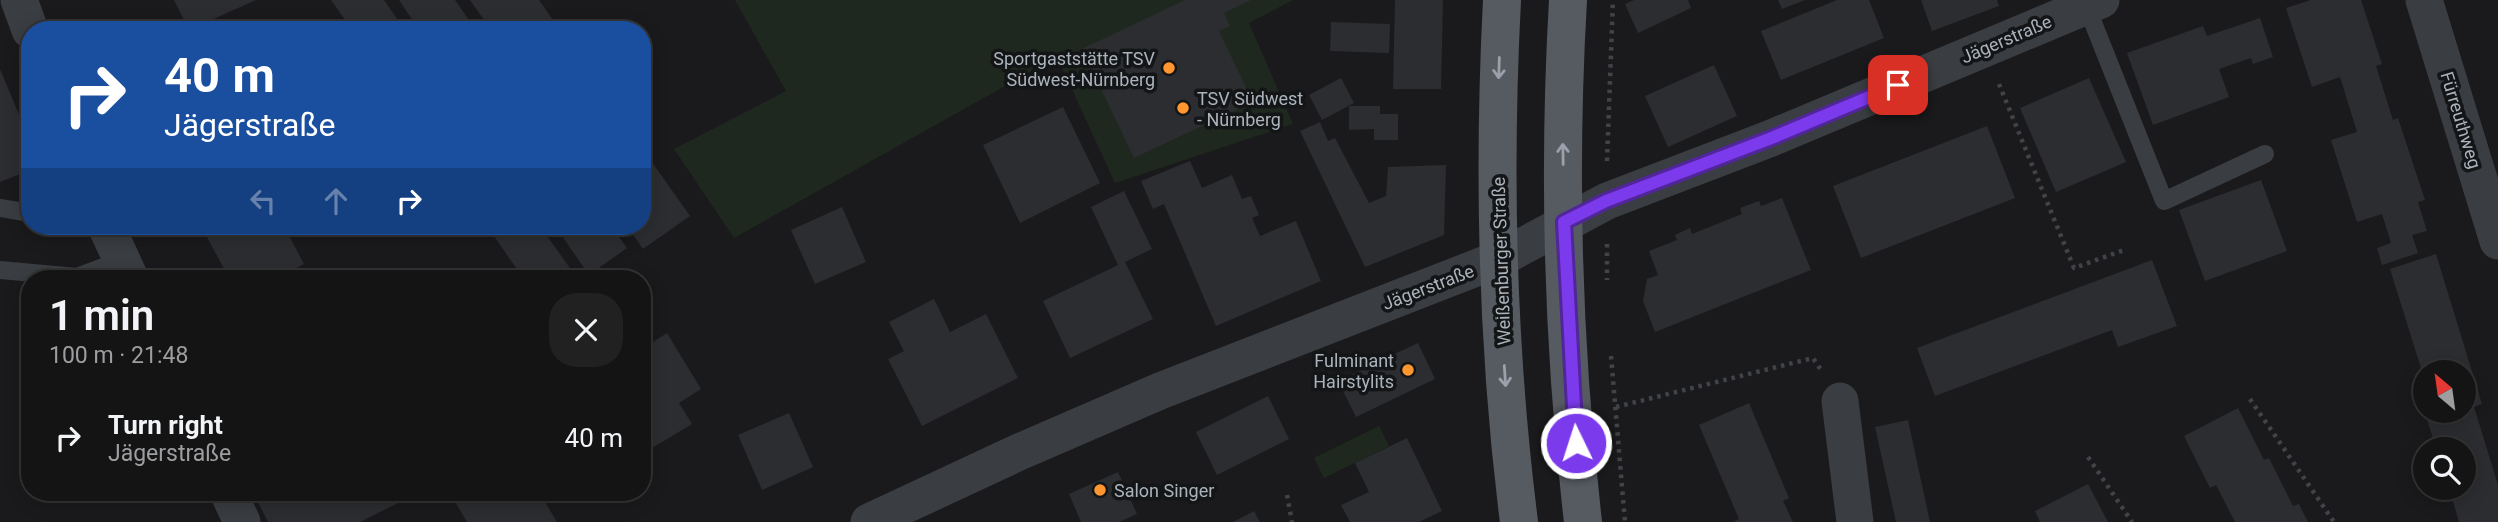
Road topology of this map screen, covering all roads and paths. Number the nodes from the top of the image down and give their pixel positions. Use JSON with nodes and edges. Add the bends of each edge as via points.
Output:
{"nodes":[{"id":1,"x":19,"y":0,"type":"edge"},
{"id":2,"x":1502,"y":0,"type":"edge"},
{"id":3,"x":1568,"y":0,"type":"edge"},
{"id":4,"x":2424,"y":0,"type":"edge"},
{"id":5,"x":2094,"y":3,"type":"edge"},
{"id":6,"x":27,"y":21,"type":"edge"},
{"id":7,"x":1984,"y":48,"type":"junction"},
{"id":8,"x":2265,"y":155,"type":"dead end"},
{"id":9,"x":0,"y":208,"type":"edge"},
{"id":10,"x":21,"y":212,"type":"edge"},
{"id":11,"x":1564,"y":222,"type":"junction"},
{"id":12,"x":110,"y":235,"type":"edge"},
{"id":13,"x":2498,"y":241,"type":"edge"},
{"id":14,"x":2124,"y":250,"type":"dead end"},
{"id":15,"x":1499,"y":259,"type":"junction"},
{"id":16,"x":126,"y":269,"type":"edge"},
{"id":17,"x":0,"y":270,"type":"edge"},
{"id":18,"x":21,"y":272,"type":"edge"},
{"id":19,"x":1614,"y":387,"type":"dead end"},
{"id":20,"x":2250,"y":398,"type":"dead end"},
{"id":21,"x":1840,"y":401,"type":"joint"},
{"id":22,"x":1616,"y":407,"type":"junction"},
{"id":23,"x":2088,"y":457,"type":"dead end"},
{"id":24,"x":1287,"y":495,"type":"dead end"},
{"id":25,"x":232,"y":501,"type":"edge"},
{"id":26,"x":242,"y":522,"type":"edge"},
{"id":27,"x":869,"y":522,"type":"edge"},
{"id":28,"x":1292,"y":522,"type":"edge"},
{"id":29,"x":1519,"y":522,"type":"edge"},
{"id":30,"x":1583,"y":522,"type":"edge"},
{"id":31,"x":1625,"y":522,"type":"edge"},
{"id":32,"x":1855,"y":522,"type":"edge"},
{"id":33,"x":2132,"y":522,"type":"edge"},
{"id":34,"x":2334,"y":522,"type":"edge"}],
"edges":[{"from":1,"to":6,"type":"street"},
{"from":2,"to":15,"type":"main road","name":"Weißenburger Straße","one_way":true},
{"from":11,"to":3,"type":"main road","one_way":true},
{"from":4,"to":13,"type":"street","name":"Fürreuthweg"},
{"from":5,"to":7,"type":"street","name":"Jägerstraße"},
{"from":5,"to":8,"type":"lane","via":[[2164,201]]},
{"from":7,"to":11,"type":"street","name":"Jägerstraße"},
{"from":7,"to":14,"type":"path","via":[[2074,268]]},
{"from":9,"to":10,"type":"lane"},
{"from":11,"to":15,"type":"street","name":"Jägerstraße"},
{"from":11,"to":30,"type":"main road"},
{"from":12,"to":16,"type":"street"},
{"from":15,"to":27,"type":"street","name":"Jägerstraße","via":[[1160,391]]},
{"from":15,"to":29,"type":"main road","name":"Weißenburger Straße","one_way":true},
{"from":17,"to":18,"type":"lane"},
{"from":19,"to":22,"type":"path"},
{"from":20,"to":34,"type":"path"},
{"from":21,"to":22,"type":"path","via":[[1813,358]]},
{"from":21,"to":32,"type":"street"},
{"from":22,"to":31,"type":"path"},
{"from":23,"to":33,"type":"path"},
{"from":24,"to":28,"type":"path"},
{"from":25,"to":26,"type":"street"}]}
